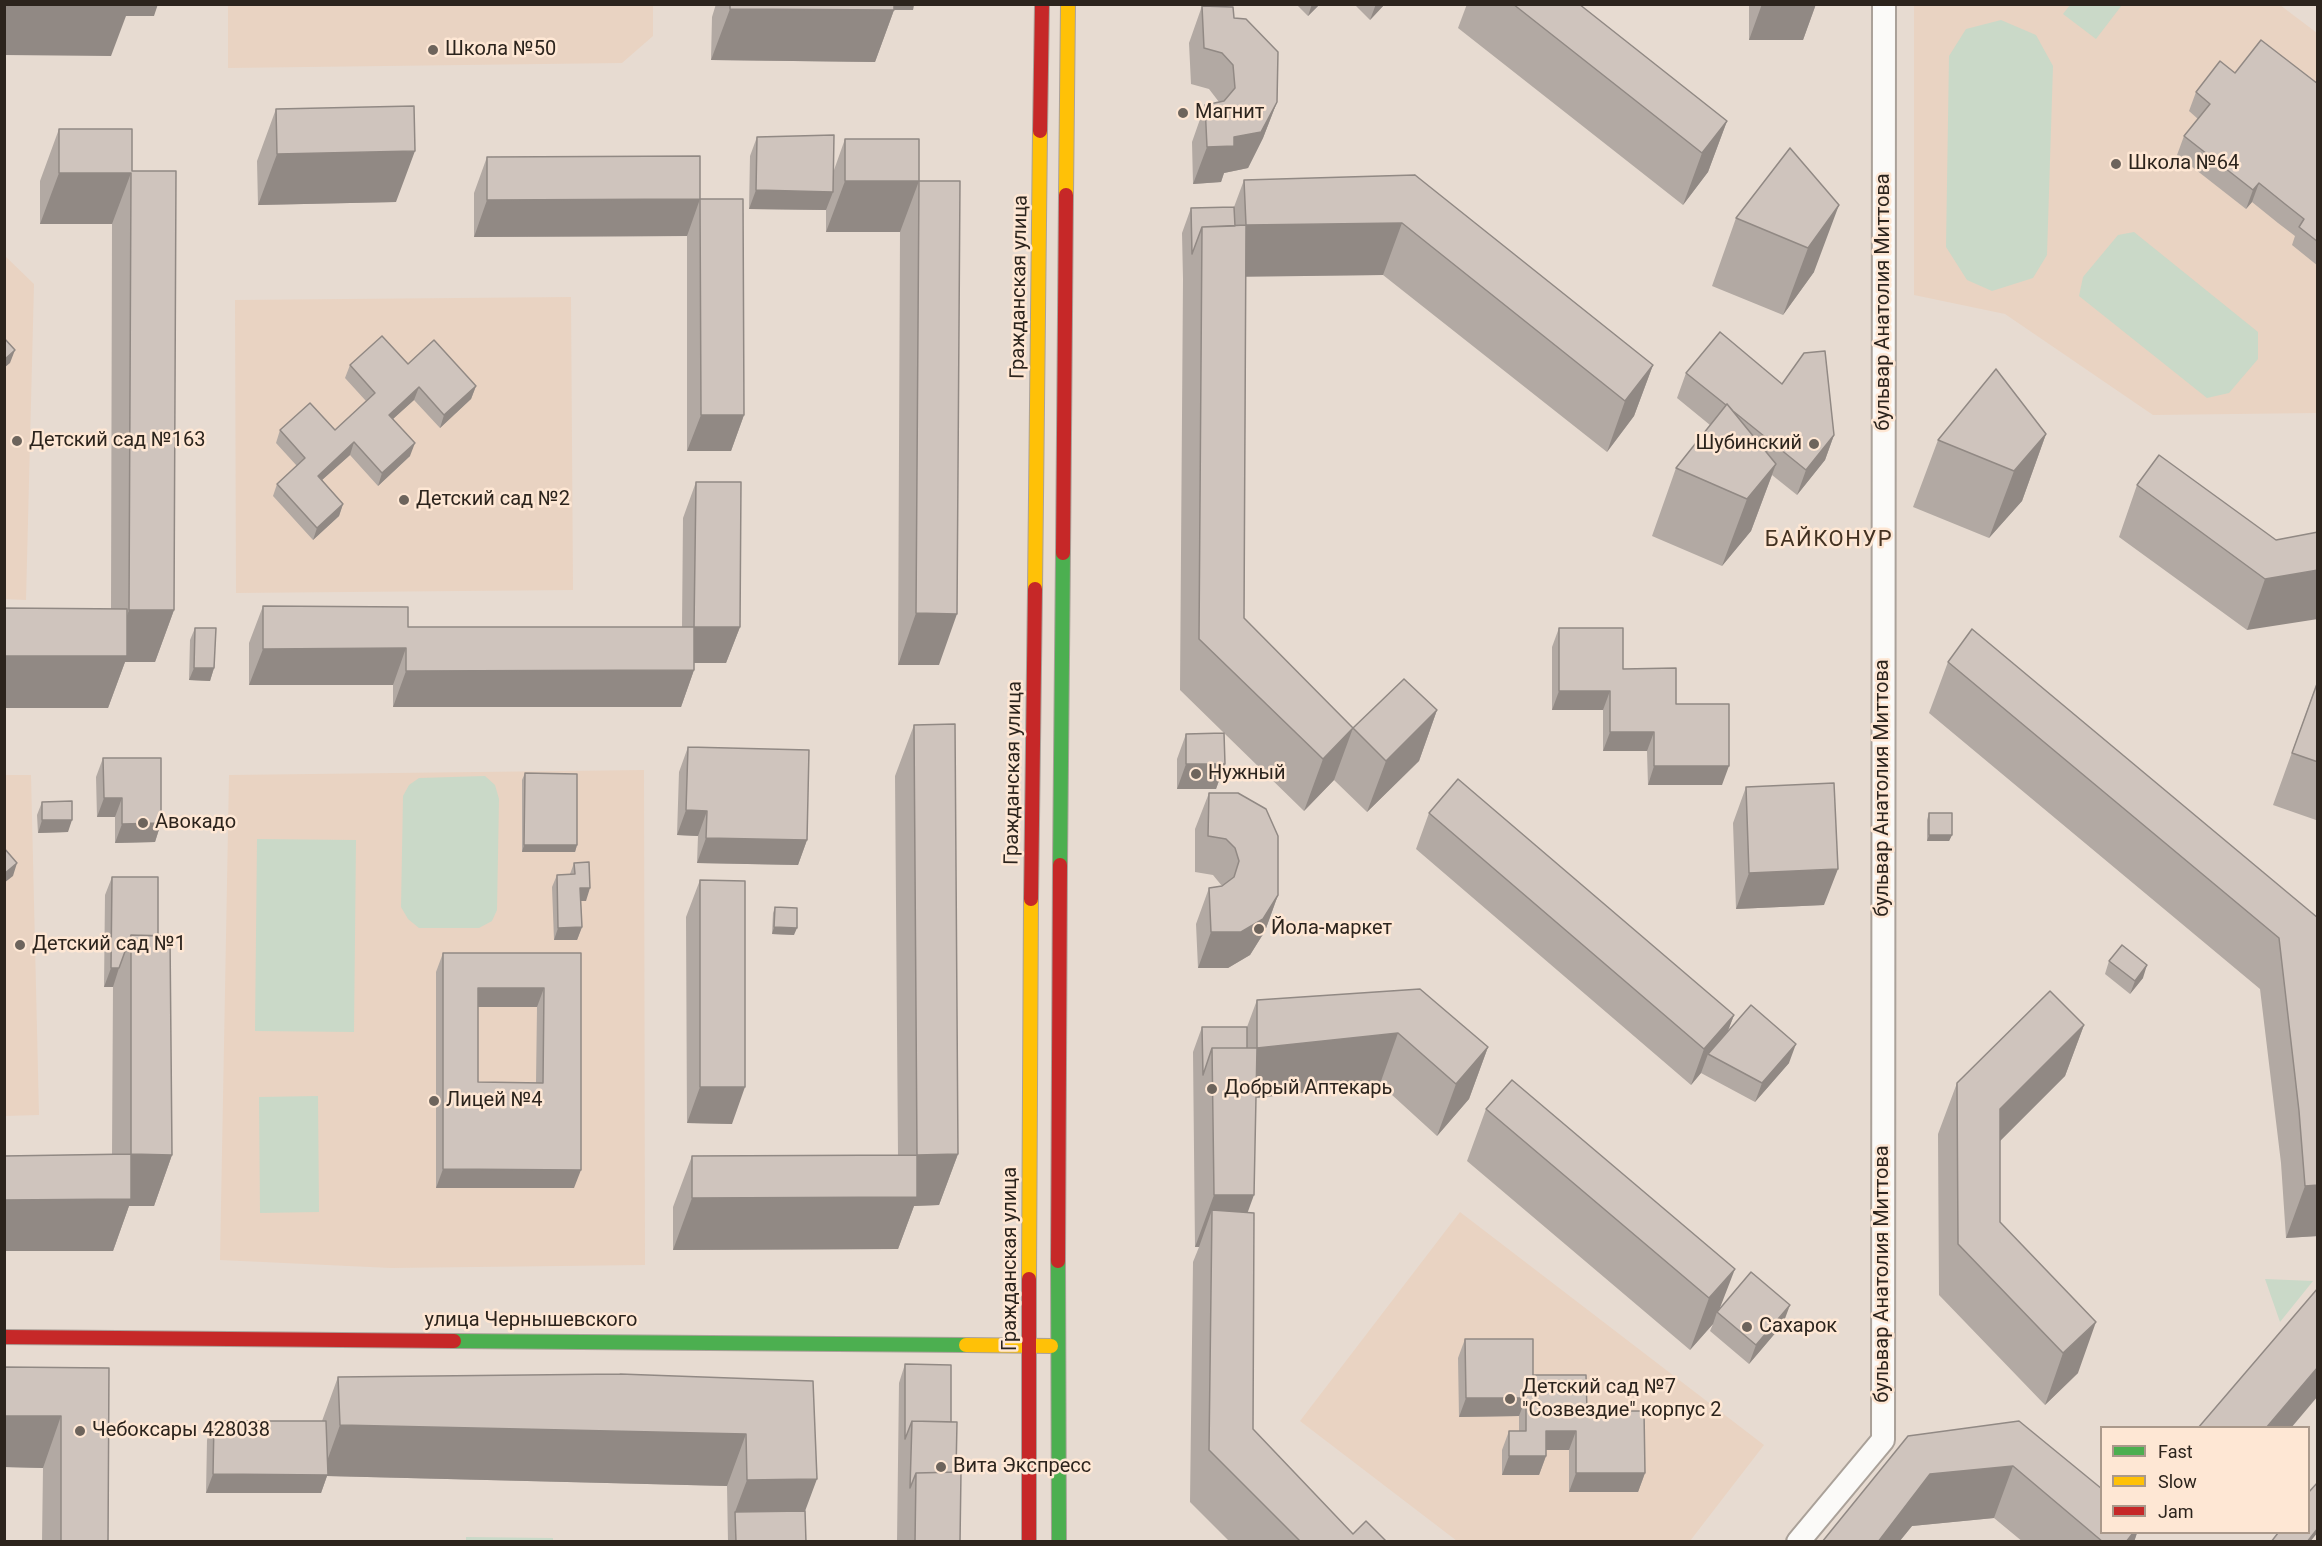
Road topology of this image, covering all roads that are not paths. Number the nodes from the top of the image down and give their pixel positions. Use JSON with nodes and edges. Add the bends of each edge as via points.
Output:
{"nodes":[{"id":1,"x":1042,"y":4,"type":"edge"},
{"id":2,"x":1068,"y":4,"type":"edge"},
{"id":3,"x":1884,"y":4,"type":"edge"},
{"id":4,"x":1064,"y":706,"type":"junction"},
{"id":5,"x":1035,"y":707,"type":"junction"},
{"id":6,"x":4,"y":1337,"type":"edge"},
{"id":7,"x":1031,"y":1346,"type":"junction"},
{"id":8,"x":1058,"y":1346,"type":"junction"},
{"id":9,"x":1029,"y":1542,"type":"edge"},
{"id":10,"x":1059,"y":1542,"type":"edge"},
{"id":11,"x":1798,"y":1542,"type":"edge"}],
"edges":[{"from":1,"to":5,"type":"main road","name":"Гражданская улица"},
{"from":2,"to":4,"type":"main road"},
{"from":3,"to":11,"type":"street","name":"бульвар Анатолия Миттова","via":[[1883,1440]]},
{"from":4,"to":5,"type":"main road"},
{"from":4,"to":8,"type":"main road"},
{"from":5,"to":7,"type":"main road","name":"Гражданская улица","via":[[1029,1080]]},
{"from":6,"to":7,"type":"main road","name":"улица Чернышевского"},
{"from":7,"to":8,"type":"main road","name":"улица Чернышевского"},
{"from":7,"to":9,"type":"main road","name":"Гражданская улица"},
{"from":8,"to":10,"type":"main road"}]}
